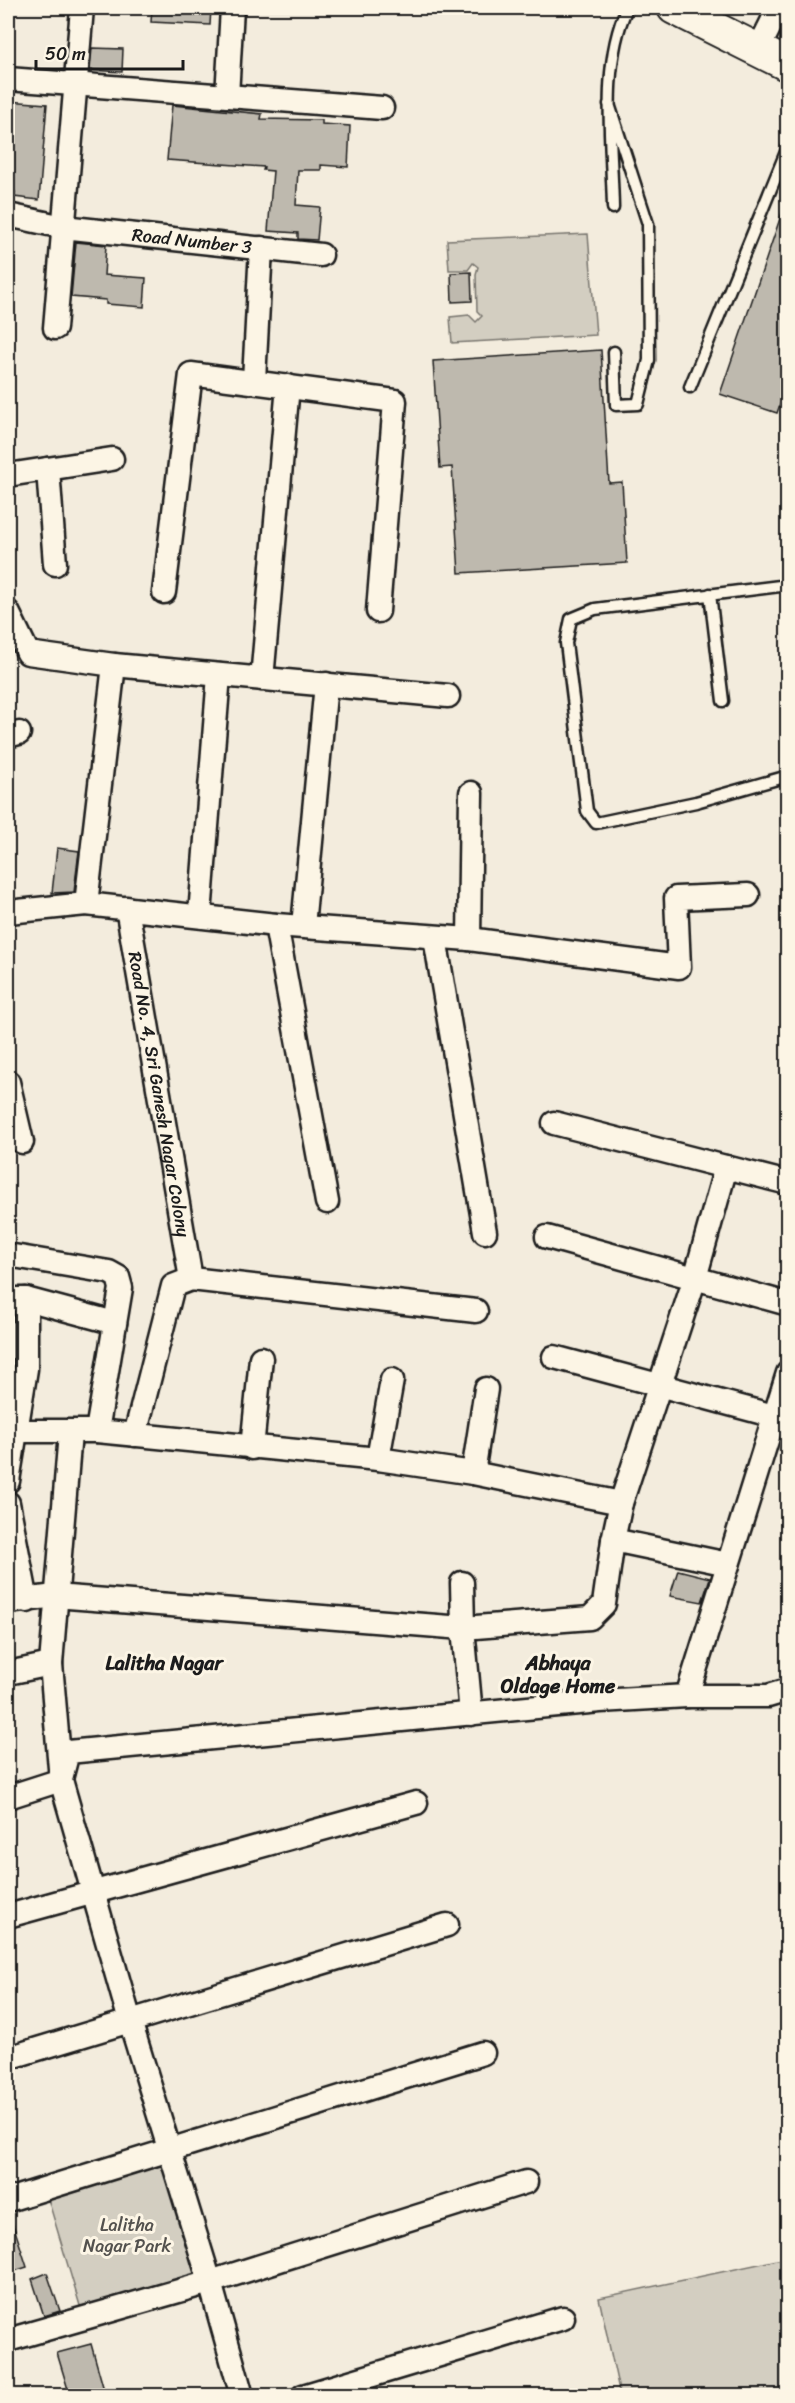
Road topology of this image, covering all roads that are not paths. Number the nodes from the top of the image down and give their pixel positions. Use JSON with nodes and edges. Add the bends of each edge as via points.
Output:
{"nodes":[{"id":1,"x":82,"y":8,"type":"edge"},
{"id":2,"x":232,"y":8,"type":"edge"},
{"id":3,"x":627,"y":8,"type":"edge"},
{"id":4,"x":674,"y":8,"type":"edge"},
{"id":5,"x":774,"y":8,"type":"edge"},
{"id":6,"x":758,"y":50,"type":"junction"},
{"id":7,"x":788,"y":65,"type":"edge"},
{"id":8,"x":8,"y":79,"type":"edge"},
{"id":9,"x":75,"y":84,"type":"junction"},
{"id":10,"x":227,"y":96,"type":"junction"},
{"id":11,"x":609,"y":104,"type":"junction"},
{"id":12,"x":382,"y":108,"type":"dead end"},
{"id":13,"x":788,"y":147,"type":"edge"},
{"id":14,"x":613,"y":208,"type":"dead end"},
{"id":15,"x":8,"y":215,"type":"edge"},
{"id":16,"x":63,"y":227,"type":"junction"},
{"id":17,"x":261,"y":249,"type":"junction"},
{"id":18,"x":321,"y":255,"type":"dead end"},
{"id":19,"x":55,"y":328,"type":"dead end"},
{"id":20,"x":614,"y":352,"type":"dead end"},
{"id":21,"x":254,"y":380,"type":"junction"},
{"id":22,"x":288,"y":386,"type":"junction"},
{"id":23,"x":690,"y":387,"type":"dead end"},
{"id":24,"x":112,"y":459,"type":"dead end"},
{"id":25,"x":48,"y":469,"type":"junction"},
{"id":26,"x":8,"y":476,"type":"edge"},
{"id":27,"x":55,"y":564,"type":"dead end"},
{"id":28,"x":788,"y":585,"type":"edge"},
{"id":29,"x":164,"y":592,"type":"dead end"},
{"id":30,"x":710,"y":594,"type":"junction"},
{"id":31,"x":378,"y":611,"type":"dead end"},
{"id":32,"x":8,"y":612,"type":"edge"},
{"id":33,"x":114,"y":665,"type":"junction"},
{"id":34,"x":219,"y":675,"type":"junction"},
{"id":35,"x":262,"y":679,"type":"junction"},
{"id":36,"x":326,"y":684,"type":"junction"},
{"id":37,"x":448,"y":696,"type":"dead end"},
{"id":38,"x":723,"y":701,"type":"dead end"},
{"id":39,"x":788,"y":776,"type":"edge"},
{"id":40,"x":471,"y":793,"type":"dead end"},
{"id":41,"x":748,"y":895,"type":"dead end"},
{"id":42,"x":86,"y":904,"type":"junction"},
{"id":43,"x":127,"y":908,"type":"junction"},
{"id":44,"x":8,"y":912,"type":"edge"},
{"id":45,"x":200,"y":915,"type":"junction"},
{"id":46,"x":276,"y":925,"type":"junction"},
{"id":47,"x":303,"y":927,"type":"junction"},
{"id":48,"x":435,"y":938,"type":"junction"},
{"id":49,"x":469,"y":939,"type":"junction"},
{"id":50,"x":8,"y":1082,"type":"edge"},
{"id":51,"x":554,"y":1123,"type":"dead end"},
{"id":52,"x":22,"y":1142,"type":"dead end"},
{"id":53,"x":726,"y":1167,"type":"junction"},
{"id":54,"x":788,"y":1183,"type":"edge"},
{"id":55,"x":327,"y":1202,"type":"dead end"},
{"id":56,"x":486,"y":1232,"type":"dead end"},
{"id":57,"x":547,"y":1237,"type":"dead end"},
{"id":58,"x":8,"y":1255,"type":"edge"},
{"id":59,"x":695,"y":1278,"type":"junction"},
{"id":60,"x":191,"y":1280,"type":"junction"},
{"id":61,"x":17,"y":1299,"type":"edge"},
{"id":62,"x":788,"y":1304,"type":"edge"},
{"id":63,"x":476,"y":1311,"type":"dead end"},
{"id":64,"x":115,"y":1323,"type":"junction"},
{"id":65,"x":16,"y":1329,"type":"edge"},
{"id":66,"x":554,"y":1357,"type":"dead end"},
{"id":67,"x":261,"y":1358,"type":"dead end"},
{"id":68,"x":17,"y":1370,"type":"edge"},
{"id":69,"x":788,"y":1373,"type":"edge"},
{"id":70,"x":392,"y":1380,"type":"dead end"},
{"id":71,"x":660,"y":1386,"type":"junction"},
{"id":72,"x":486,"y":1389,"type":"dead end"},
{"id":73,"x":14,"y":1406,"type":"edge"},
{"id":74,"x":774,"y":1416,"type":"junction"},
{"id":75,"x":97,"y":1431,"type":"junction"},
{"id":76,"x":12,"y":1432,"type":"edge"},
{"id":77,"x":70,"y":1433,"type":"junction"},
{"id":78,"x":135,"y":1435,"type":"junction"},
{"id":79,"x":252,"y":1448,"type":"junction"},
{"id":80,"x":378,"y":1459,"type":"junction"},
{"id":81,"x":473,"y":1473,"type":"junction"},
{"id":82,"x":8,"y":1481,"type":"edge"},
{"id":83,"x":8,"y":1503,"type":"edge"},
{"id":84,"x":621,"y":1503,"type":"junction"},
{"id":85,"x":10,"y":1525,"type":"edge"},
{"id":86,"x":613,"y":1540,"type":"junction"},
{"id":87,"x":728,"y":1564,"type":"junction"},
{"id":88,"x":14,"y":1569,"type":"edge"},
{"id":89,"x":462,"y":1583,"type":"dead end"},
{"id":90,"x":55,"y":1596,"type":"junction"},
{"id":91,"x":17,"y":1601,"type":"edge"},
{"id":92,"x":463,"y":1628,"type":"junction"},
{"id":93,"x":51,"y":1664,"type":"junction"},
{"id":94,"x":8,"y":1673,"type":"edge"},
{"id":95,"x":788,"y":1690,"type":"edge"},
{"id":96,"x":687,"y":1696,"type":"junction"},
{"id":97,"x":471,"y":1714,"type":"junction"},
{"id":98,"x":61,"y":1779,"type":"junction"},
{"id":99,"x":8,"y":1797,"type":"edge"},
{"id":100,"x":416,"y":1803,"type":"dead end"},
{"id":101,"x":94,"y":1893,"type":"junction"},
{"id":102,"x":8,"y":1916,"type":"edge"},
{"id":103,"x":447,"y":1925,"type":"dead end"},
{"id":104,"x":130,"y":2021,"type":"junction"},
{"id":105,"x":483,"y":2053,"type":"dead end"},
{"id":106,"x":8,"y":2058,"type":"edge"},
{"id":107,"x":170,"y":2150,"type":"junction"},
{"id":108,"x":526,"y":2182,"type":"dead end"},
{"id":109,"x":8,"y":2200,"type":"edge"},
{"id":110,"x":210,"y":2282,"type":"junction"},
{"id":111,"x":563,"y":2318,"type":"dead end"},
{"id":112,"x":8,"y":2340,"type":"edge"},
{"id":113,"x":242,"y":2396,"type":"edge"},
{"id":114,"x":303,"y":2396,"type":"edge"}],
"edges":[{"from":1,"to":9,"type":"street"},
{"from":2,"to":10,"type":"street"},
{"from":3,"to":11,"type":"lane","via":[[619,24]]},
{"from":4,"to":6,"type":"street"},
{"from":5,"to":6,"type":"street","via":[[773,20]]},
{"from":6,"to":7,"type":"street"},
{"from":8,"to":9,"type":"street"},
{"from":9,"to":10,"type":"street"},
{"from":9,"to":16,"type":"street"},
{"from":10,"to":12,"type":"street"},
{"from":11,"to":14,"type":"lane"},
{"from":11,"to":20,"type":"lane","via":[[648,224],[649,360],[638,404],[615,405]]},
{"from":13,"to":23,"type":"lane"},
{"from":15,"to":16,"type":"street","name":"Road Number 3"},
{"from":16,"to":17,"type":"street","name":"Road Number 3"},
{"from":16,"to":19,"type":"street"},
{"from":17,"to":18,"type":"street","name":"Road Number 3"},
{"from":17,"to":21,"type":"street"},
{"from":21,"to":22,"type":"street"},
{"from":21,"to":29,"type":"street","via":[[190,374]]},
{"from":22,"to":31,"type":"street","via":[[395,401]]},
{"from":22,"to":35,"type":"street"},
{"from":24,"to":25,"type":"street"},
{"from":25,"to":26,"type":"street"},
{"from":25,"to":27,"type":"street"},
{"from":28,"to":30,"type":"lane"},
{"from":30,"to":38,"type":"lane"},
{"from":30,"to":39,"type":"lane","via":[[595,609],[571,619],[566,643],[587,811],[596,823],[696,802]]},
{"from":32,"to":33,"type":"street","via":[[28,653]]},
{"from":33,"to":34,"type":"street"},
{"from":33,"to":42,"type":"street"},
{"from":34,"to":35,"type":"street"},
{"from":34,"to":45,"type":"street"},
{"from":35,"to":36,"type":"street"},
{"from":36,"to":37,"type":"street"},
{"from":36,"to":47,"type":"street"},
{"from":40,"to":49,"type":"street"},
{"from":41,"to":49,"type":"street","via":[[676,898],[679,967]]},
{"from":42,"to":43,"type":"street"},
{"from":42,"to":44,"type":"street"},
{"from":43,"to":45,"type":"street"},
{"from":43,"to":60,"type":"street","name":"Road No. 4, Sri Ganesh Nagar Colony"},
{"from":45,"to":46,"type":"street"},
{"from":46,"to":47,"type":"street"},
{"from":46,"to":55,"type":"street"},
{"from":47,"to":48,"type":"street"},
{"from":48,"to":49,"type":"street"},
{"from":48,"to":56,"type":"street"},
{"from":50,"to":52,"type":"street"},
{"from":51,"to":53,"type":"street"},
{"from":53,"to":54,"type":"street"},
{"from":53,"to":59,"type":"street"},
{"from":57,"to":59,"type":"street"},
{"from":58,"to":64,"type":"street","via":[[118,1277],[121,1288]]},
{"from":59,"to":62,"type":"street"},
{"from":59,"to":71,"type":"street"},
{"from":60,"to":63,"type":"street"},
{"from":60,"to":78,"type":"street","via":[[173,1286]]},
{"from":61,"to":64,"type":"street"},
{"from":61,"to":65,"type":"street"},
{"from":64,"to":75,"type":"street"},
{"from":65,"to":68,"type":"street"},
{"from":66,"to":71,"type":"street"},
{"from":67,"to":79,"type":"street"},
{"from":68,"to":73,"type":"street"},
{"from":69,"to":74,"type":"street"},
{"from":70,"to":80,"type":"street"},
{"from":71,"to":74,"type":"street"},
{"from":71,"to":84,"type":"street"},
{"from":72,"to":81,"type":"street"},
{"from":73,"to":76,"type":"street"},
{"from":74,"to":87,"type":"street"},
{"from":75,"to":77,"type":"street"},
{"from":75,"to":78,"type":"street"},
{"from":76,"to":77,"type":"street"},
{"from":76,"to":82,"type":"street"},
{"from":77,"to":90,"type":"street"},
{"from":78,"to":79,"type":"street"},
{"from":79,"to":80,"type":"street"},
{"from":80,"to":81,"type":"street"},
{"from":81,"to":84,"type":"street"},
{"from":83,"to":85,"type":"street"},
{"from":84,"to":86,"type":"street"},
{"from":85,"to":88,"type":"street"},
{"from":86,"to":87,"type":"street"},
{"from":86,"to":92,"type":"street","via":[[604,1605],[590,1618]]},
{"from":87,"to":96,"type":"street"},
{"from":88,"to":91,"type":"street"},
{"from":89,"to":92,"type":"street"},
{"from":90,"to":91,"type":"street"},
{"from":90,"to":92,"type":"street"},
{"from":90,"to":93,"type":"street"},
{"from":92,"to":97,"type":"street"},
{"from":93,"to":94,"type":"street"},
{"from":93,"to":98,"type":"street"},
{"from":95,"to":96,"type":"street","via":[[768,1696]]},
{"from":96,"to":97,"type":"street"},
{"from":97,"to":98,"type":"street","via":[[68,1752]]},
{"from":98,"to":99,"type":"street"},
{"from":98,"to":101,"type":"street"},
{"from":100,"to":101,"type":"street"},
{"from":101,"to":102,"type":"street"},
{"from":101,"to":104,"type":"street"},
{"from":103,"to":104,"type":"street"},
{"from":104,"to":106,"type":"street"},
{"from":104,"to":107,"type":"street"},
{"from":105,"to":107,"type":"street"},
{"from":107,"to":109,"type":"street"},
{"from":107,"to":110,"type":"street"},
{"from":108,"to":110,"type":"street"},
{"from":110,"to":112,"type":"street"},
{"from":110,"to":113,"type":"street"},
{"from":111,"to":114,"type":"street"}]}
